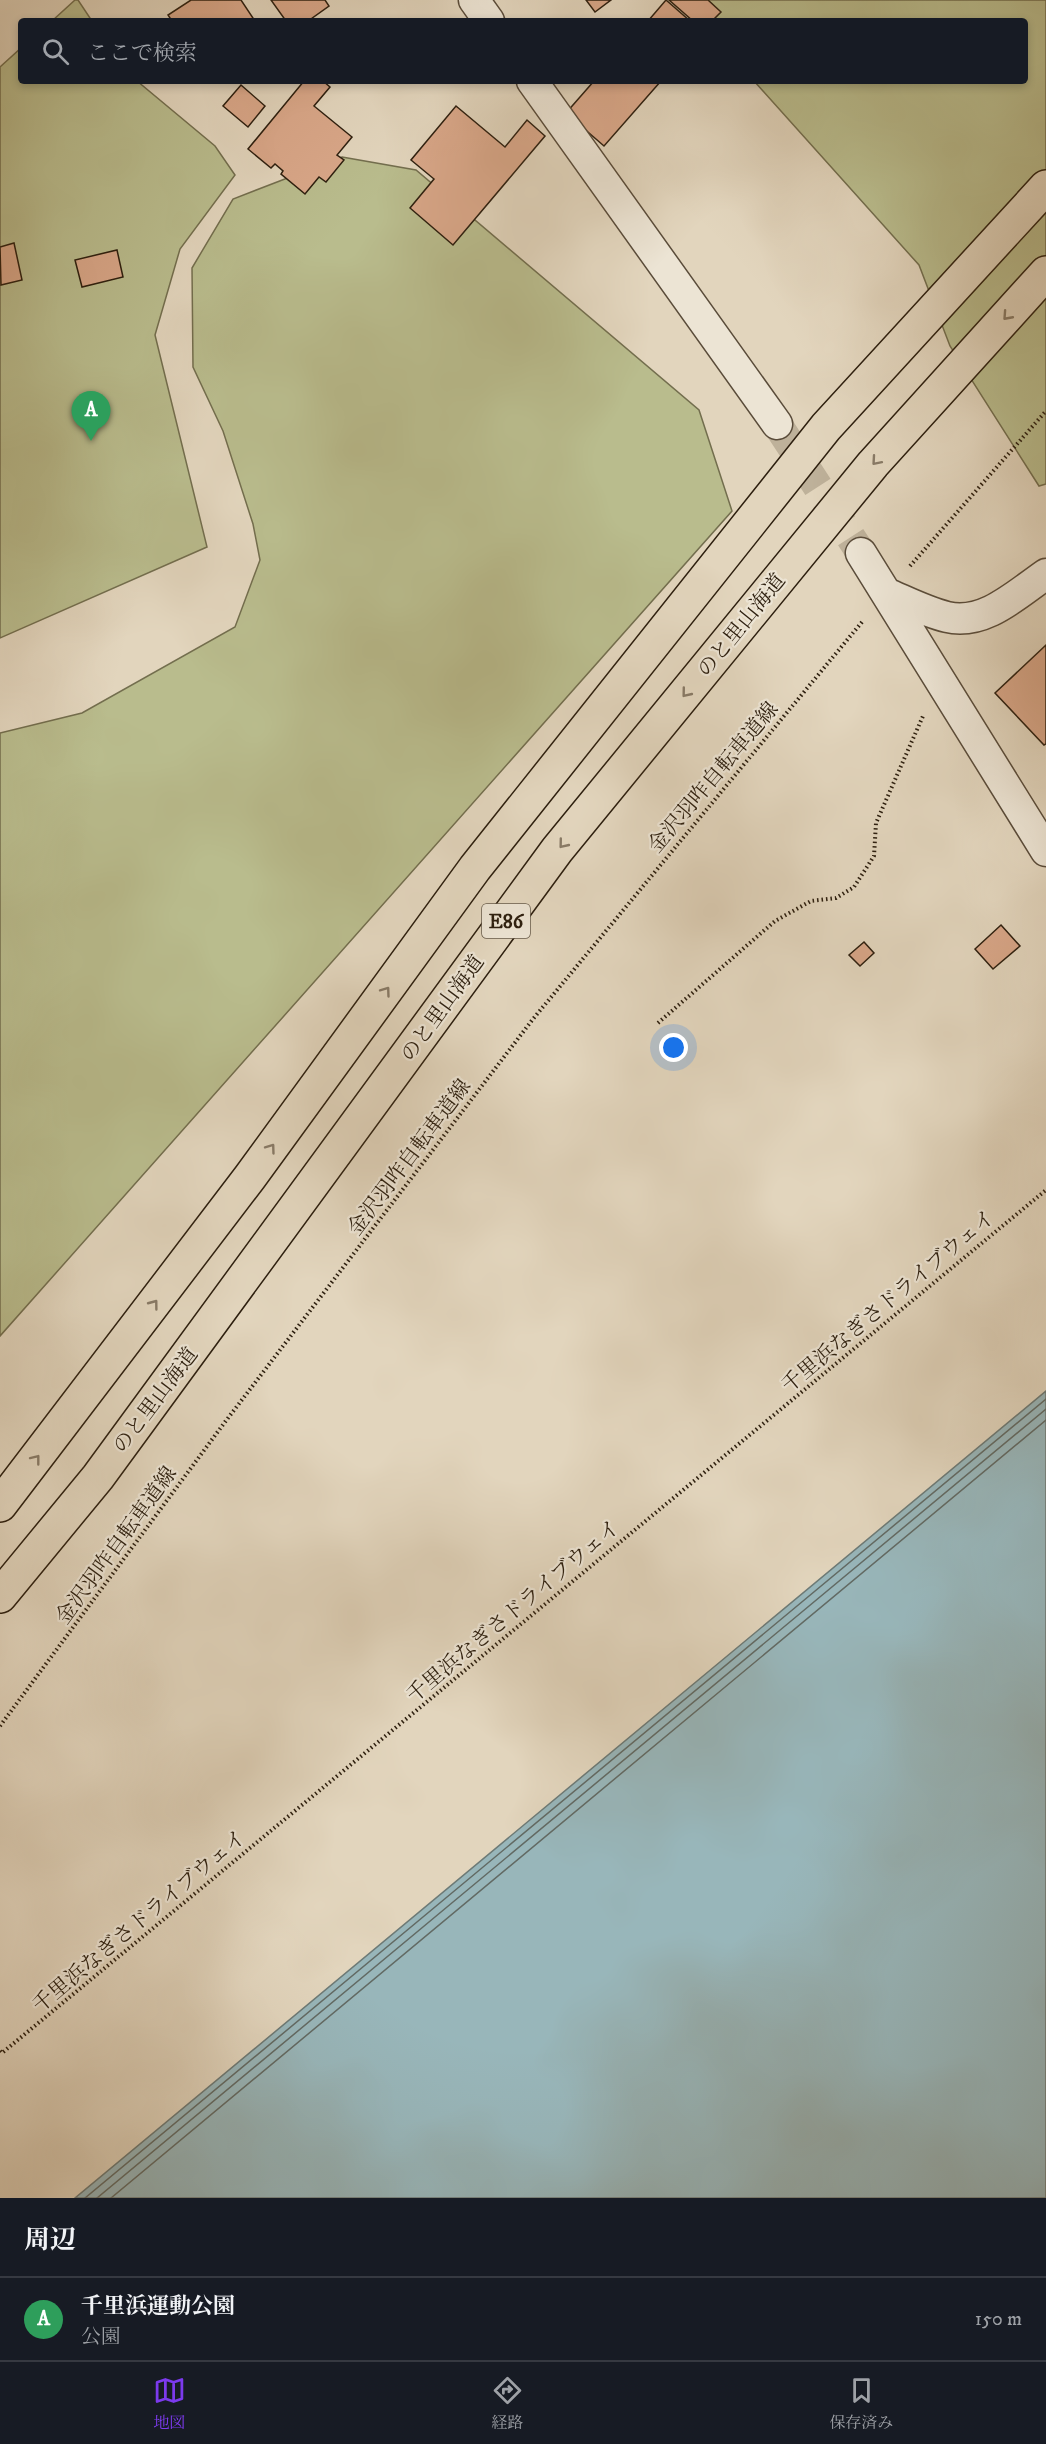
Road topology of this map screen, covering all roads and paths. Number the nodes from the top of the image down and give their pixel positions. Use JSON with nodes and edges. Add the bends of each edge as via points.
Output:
{"nodes":[{"id":1,"x":474,"y":0,"type":"edge"},
{"id":2,"x":487,"y":18,"type":"edge"},
{"id":3,"x":534,"y":84,"type":"edge"},
{"id":4,"x":1046,"y":187,"type":"edge"},
{"id":5,"x":1046,"y":273,"type":"edge"},
{"id":6,"x":1046,"y":411,"type":"edge"},
{"id":7,"x":777,"y":424,"type":"tunnel mouth"},
{"id":8,"x":861,"y":553,"type":"tunnel mouth"},
{"id":9,"x":912,"y":564,"type":"dead end"},
{"id":10,"x":1046,"y":574,"type":"edge"},
{"id":11,"x":886,"y":593,"type":"junction"},
{"id":12,"x":862,"y":621,"type":"dead end"},
{"id":13,"x":942,"y":685,"type":"junction"},
{"id":14,"x":1046,"y":851,"type":"edge"},
{"id":15,"x":658,"y":1023,"type":"dead end"},
{"id":16,"x":1046,"y":1190,"type":"edge"},
{"id":17,"x":0,"y":1505,"type":"edge"},
{"id":18,"x":0,"y":1596,"type":"edge"},
{"id":19,"x":0,"y":1726,"type":"edge"},
{"id":20,"x":0,"y":2051,"type":"edge"}],
"edges":[{"from":1,"to":2,"type":"street"},
{"from":3,"to":7,"type":"street"},
{"from":17,"to":4,"type":"highway","number":"E86","one_way":true,"via":[[243,1186],[490,849],[826,427]]},
{"from":5,"to":18,"type":"highway","name":"のと里山海道","number":"E86","one_way":true,"via":[[873,464],[558,850],[98,1477]]},
{"from":6,"to":9,"type":"path"},
{"from":8,"to":11,"type":"street"},
{"from":10,"to":11,"type":"street","via":[[1002,605],[961,619],[946,617]]},
{"from":11,"to":13,"type":"street"},
{"from":12,"to":19,"type":"path","name":"金沢羽咋自転車道線","via":[[533,1019],[225,1422]]},
{"from":13,"to":14,"type":"street"},
{"from":13,"to":15,"type":"path","via":[[911,741],[876,823],[874,856],[854,887],[836,898],[811,901],[775,921]]},
{"from":16,"to":20,"type":"path","name":"千里浜なぎさドライブウェイ","via":[[2,2054]]}]}
